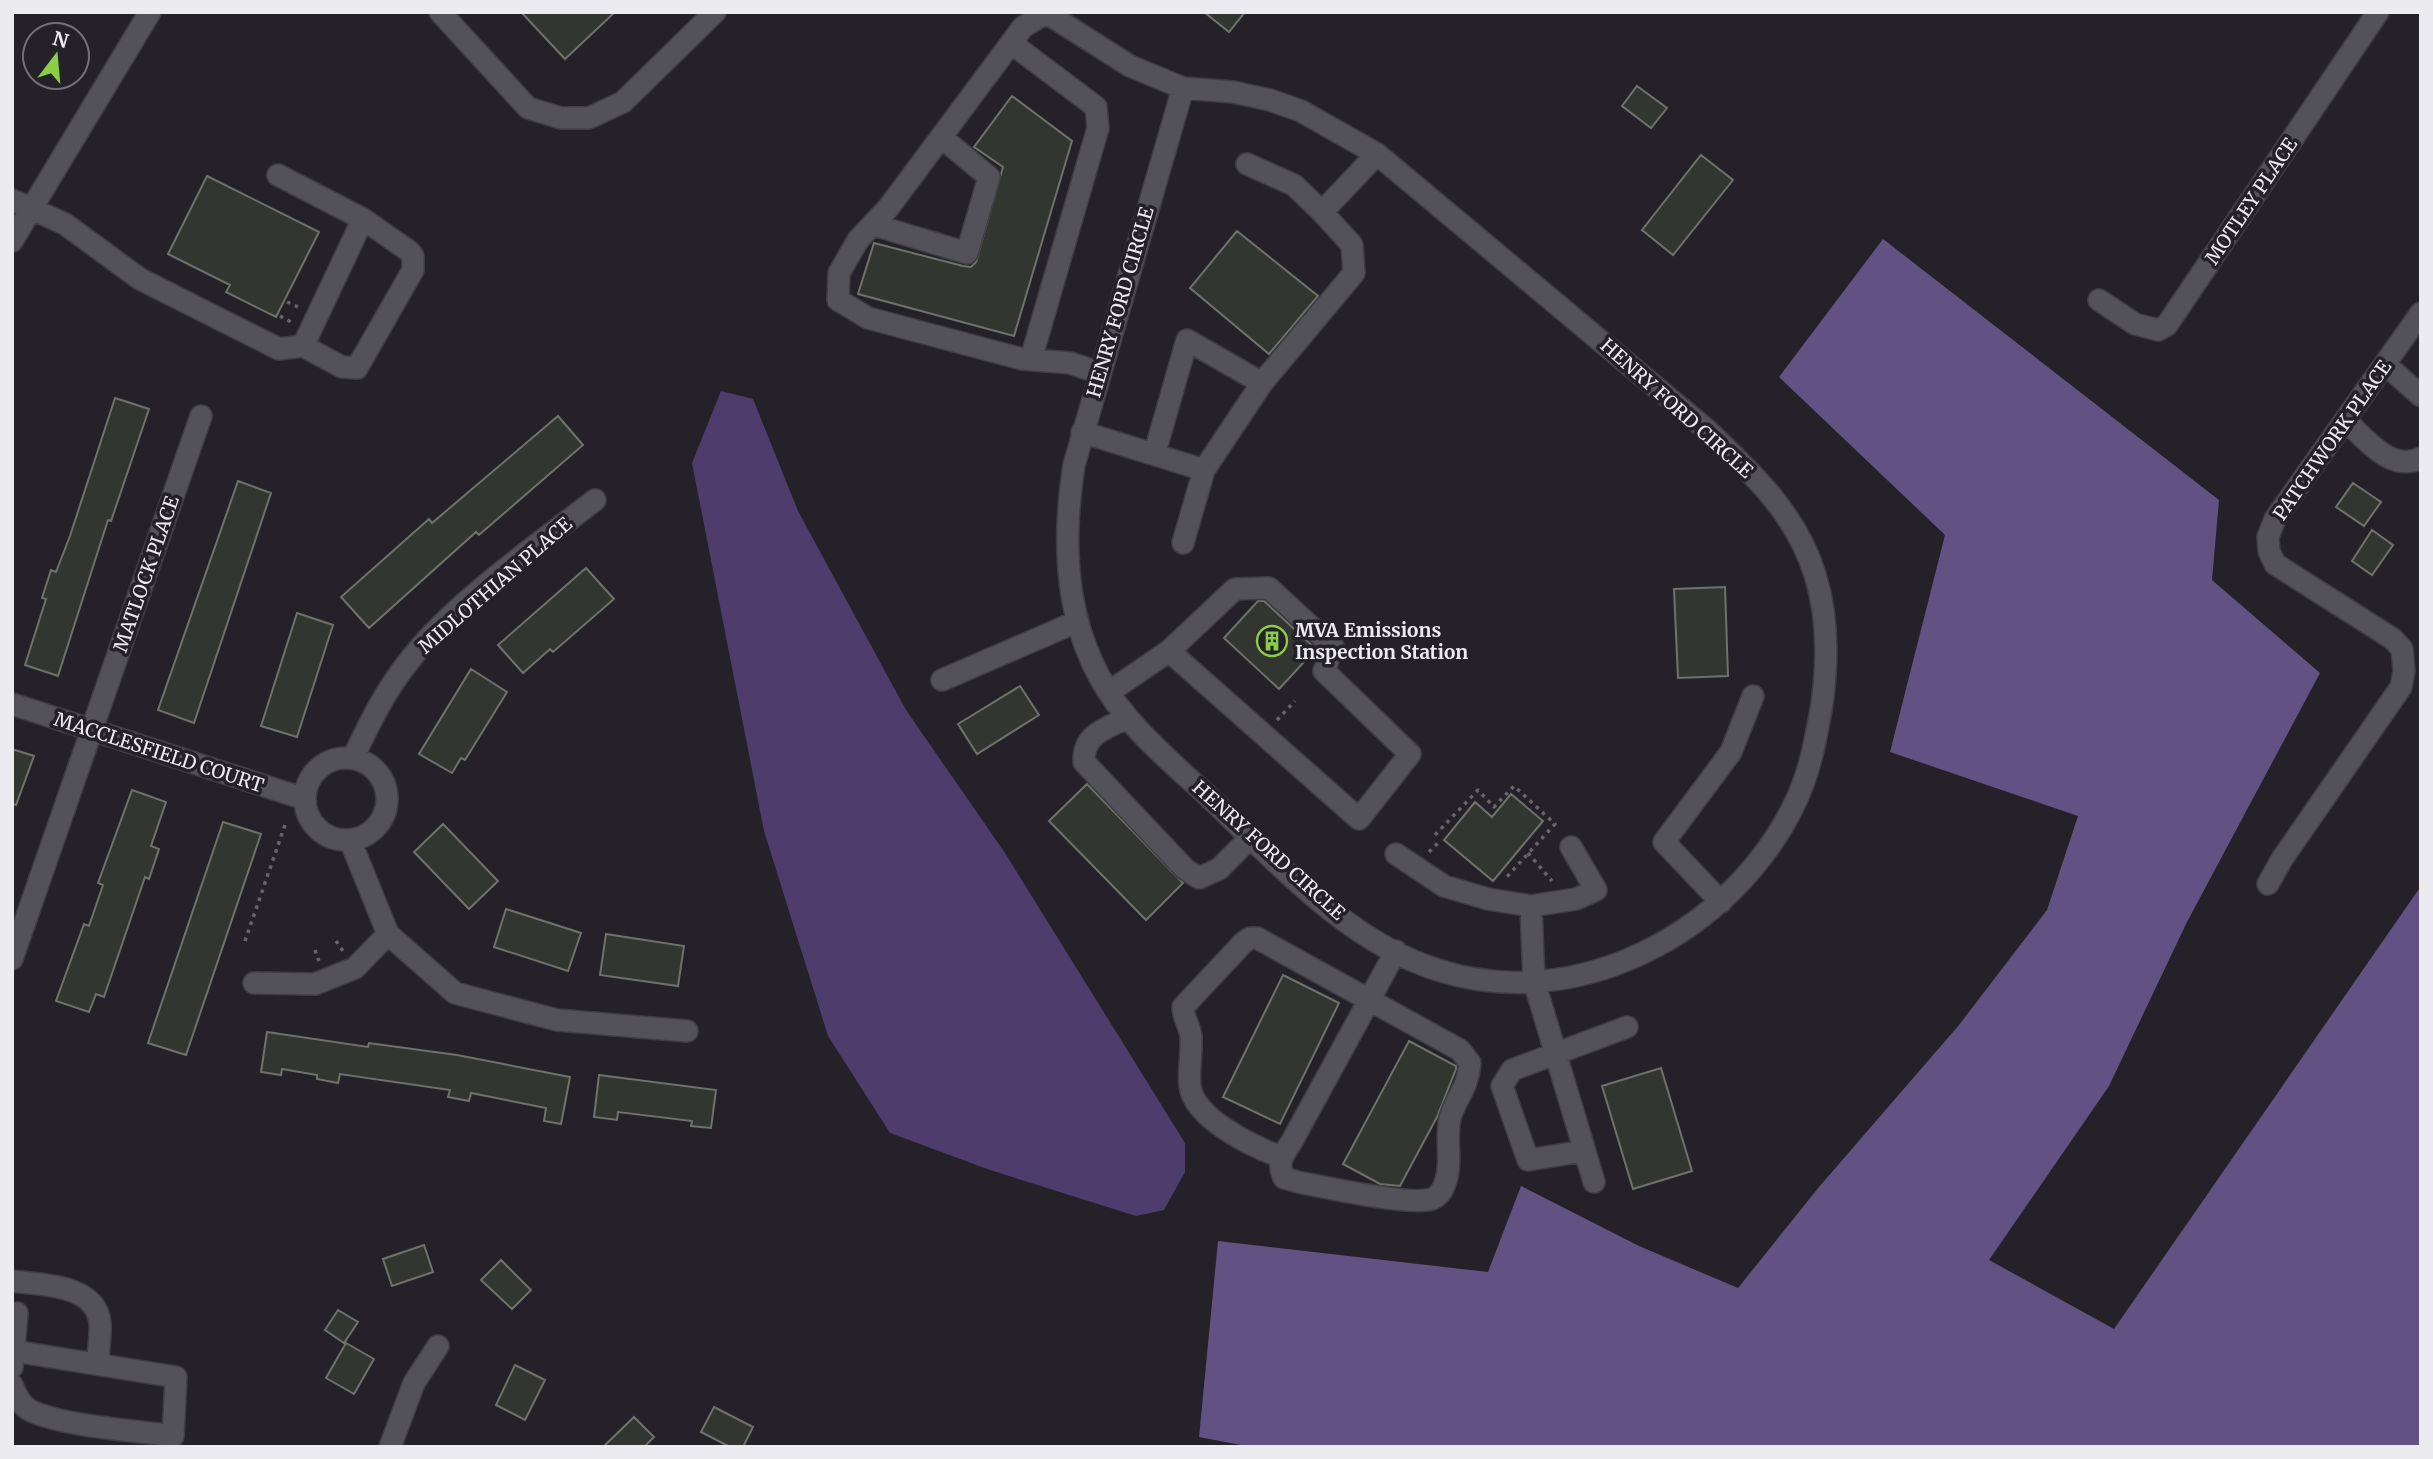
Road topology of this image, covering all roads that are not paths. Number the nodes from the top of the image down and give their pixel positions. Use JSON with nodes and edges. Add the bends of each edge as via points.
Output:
{"nodes":[{"id":1,"x":150,"y":12,"type":"edge"},
{"id":2,"x":440,"y":12,"type":"edge"},
{"id":3,"x":715,"y":12,"type":"edge"},
{"id":4,"x":2378,"y":12,"type":"edge"},
{"id":5,"x":1046,"y":13,"type":"edge"},
{"id":6,"x":1011,"y":43,"type":"junction"},
{"id":7,"x":1183,"y":88,"type":"junction"},
{"id":8,"x":941,"y":137,"type":"junction"},
{"id":9,"x":1377,"y":154,"type":"junction"},
{"id":10,"x":1247,"y":164,"type":"dead end"},
{"id":11,"x":278,"y":176,"type":"dead end"},
{"id":12,"x":21,"y":204,"type":"edge"},
{"id":13,"x":1322,"y":212,"type":"junction"},
{"id":14,"x":363,"y":219,"type":"junction"},
{"id":15,"x":874,"y":225,"type":"junction"},
{"id":16,"x":12,"y":241,"type":"edge"},
{"id":17,"x":2099,"y":300,"type":"dead end"},
{"id":18,"x":2421,"y":313,"type":"edge"},
{"id":19,"x":303,"y":346,"type":"junction"},
{"id":20,"x":1031,"y":359,"type":"junction"},
{"id":21,"x":2385,"y":364,"type":"junction"},
{"id":22,"x":1100,"y":373,"type":"junction"},
{"id":23,"x":1262,"y":383,"type":"junction"},
{"id":24,"x":2421,"y":396,"type":"edge"},
{"id":25,"x":201,"y":416,"type":"dead end"},
{"id":26,"x":2346,"y":421,"type":"junction"},
{"id":27,"x":1082,"y":432,"type":"junction"},
{"id":28,"x":1155,"y":453,"type":"junction"},
{"id":29,"x":2421,"y":458,"type":"edge"},
{"id":30,"x":1204,"y":470,"type":"junction"},
{"id":31,"x":595,"y":500,"type":"dead end"},
{"id":32,"x":1184,"y":543,"type":"dead end"},
{"id":33,"x":1076,"y":622,"type":"junction"},
{"id":34,"x":1169,"y":651,"type":"junction"},
{"id":35,"x":942,"y":680,"type":"dead end"},
{"id":36,"x":1109,"y":692,"type":"junction"},
{"id":37,"x":1753,"y":696,"type":"dead end"},
{"id":38,"x":12,"y":704,"type":"edge"},
{"id":39,"x":1127,"y":718,"type":"junction"},
{"id":40,"x":92,"y":731,"type":"junction"},
{"id":41,"x":354,"y":758,"type":"junction"},
{"id":42,"x":305,"y":799,"type":"junction"},
{"id":43,"x":1251,"y":837,"type":"junction"},
{"id":44,"x":350,"y":840,"type":"junction"},
{"id":45,"x":1571,"y":847,"type":"dead end"},
{"id":46,"x":1396,"y":854,"type":"dead end"},
{"id":47,"x":2268,"y":884,"type":"dead end"},
{"id":48,"x":1721,"y":902,"type":"junction"},
{"id":49,"x":1531,"y":906,"type":"junction"},
{"id":50,"x":388,"y":934,"type":"junction"},
{"id":51,"x":1396,"y":951,"type":"junction"},
{"id":52,"x":12,"y":959,"type":"edge"},
{"id":53,"x":1534,"y":981,"type":"junction"},
{"id":54,"x":254,"y":983,"type":"dead end"},
{"id":55,"x":1369,"y":1000,"type":"junction"},
{"id":56,"x":1627,"y":1027,"type":"dead end"},
{"id":57,"x":687,"y":1031,"type":"dead end"},
{"id":58,"x":1555,"y":1053,"type":"junction"},
{"id":59,"x":1584,"y":1151,"type":"junction"},
{"id":60,"x":1281,"y":1157,"type":"junction"},
{"id":61,"x":1594,"y":1182,"type":"dead end"},
{"id":62,"x":12,"y":1280,"type":"edge"},
{"id":63,"x":17,"y":1313,"type":"dead end"},
{"id":64,"x":438,"y":1346,"type":"dead end"},
{"id":65,"x":13,"y":1359,"type":"edge"},
{"id":66,"x":97,"y":1362,"type":"junction"},
{"id":67,"x":12,"y":1385,"type":"edge"},
{"id":68,"x":390,"y":1447,"type":"edge"}],
"edges":[{"from":1,"to":12,"type":"street"},
{"from":2,"to":3,"type":"street","via":[[528,108],[561,118],[589,118],[623,102]]},
{"from":4,"to":17,"type":"street","name":"MOTLEY PLACE","via":[[2167,325],[2158,330],[2135,324]]},
{"from":5,"to":6,"type":"street","via":[[1023,27]]},
{"from":5,"to":7,"type":"street","name":"HENRY FORD CIRCLE","via":[[1130,66]]},
{"from":6,"to":8,"type":"street"},
{"from":6,"to":20,"type":"street","via":[[1096,107],[1098,128]]},
{"from":7,"to":9,"type":"street","name":"HENRY FORD CIRCLE","via":[[1270,100],[1301,111]]},
{"from":7,"to":22,"type":"street","name":"HENRY FORD CIRCLE"},
{"from":8,"to":15,"type":"street"},
{"from":8,"to":15,"type":"street","via":[[989,177],[967,253]]},
{"from":9,"to":13,"type":"street"},
{"from":9,"to":48,"type":"street","name":"HENRY FORD CIRCLE","via":[[1707,430],[1788,516],[1799,537],[1815,574],[1825,624],[1827,664],[1815,742],[1806,777],[1775,839]]},
{"from":10,"to":13,"type":"street","via":[[1294,185]]},
{"from":11,"to":14,"type":"street"},
{"from":12,"to":16,"type":"street"},
{"from":12,"to":19,"type":"street","via":[[65,224],[140,279],[279,349]]},
{"from":13,"to":23,"type":"street","via":[[1352,245],[1354,273]]},
{"from":14,"to":19,"type":"street"},
{"from":14,"to":19,"type":"street","via":[[410,251],[413,270],[357,368],[342,367]]},
{"from":15,"to":20,"type":"street","via":[[858,240],[839,273],[838,300],[868,318]]},
{"from":18,"to":21,"type":"street","name":"PATCHWORK PLACE"},
{"from":20,"to":22,"type":"street","via":[[1070,363]]},
{"from":21,"to":24,"type":"street"},
{"from":21,"to":26,"type":"street","name":"PATCHWORK PLACE"},
{"from":22,"to":27,"type":"street","name":"HENRY FORD CIRCLE"},
{"from":23,"to":28,"type":"street","via":[[1186,340]]},
{"from":23,"to":30,"type":"street"},
{"from":25,"to":40,"type":"street","name":"MATLOCK PLACE"},
{"from":26,"to":29,"type":"street","via":[[2387,457],[2400,463]]},
{"from":26,"to":47,"type":"street","name":"PATCHWORK PLACE","via":[[2275,519],[2268,537],[2269,551],[2275,564],[2393,639],[2402,649],[2404,671],[2401,687],[2383,717]]},
{"from":27,"to":28,"type":"street"},
{"from":27,"to":33,"type":"street","name":"HENRY FORD CIRCLE","via":[[1067,510]]},
{"from":28,"to":30,"type":"street"},
{"from":30,"to":32,"type":"street"},
{"from":31,"to":41,"type":"street","name":"MIDLOTHIAN PLACE","via":[[479,593],[410,659],[379,703]]},
{"from":33,"to":35,"type":"street"},
{"from":33,"to":36,"type":"street","name":"HENRY FORD CIRCLE"},
{"from":34,"to":34,"type":"street","via":[[1359,819],[1410,754],[1324,671],[1333,647],[1269,588],[1235,589]]},
{"from":34,"to":36,"type":"street"},
{"from":36,"to":39,"type":"street","name":"HENRY FORD CIRCLE"},
{"from":37,"to":48,"type":"street","via":[[1731,752],[1664,842]]},
{"from":38,"to":40,"type":"street","name":"MACCLESFIELD COURT"},
{"from":39,"to":43,"type":"street","name":"HENRY FORD CIRCLE"},
{"from":39,"to":43,"type":"street","via":[[1091,735],[1083,747],[1083,762],[1185,869],[1199,878],[1219,869]]},
{"from":40,"to":42,"type":"street","name":"MACCLESFIELD COURT"},
{"from":40,"to":52,"type":"street","name":"MATLOCK PLACE"},
{"from":41,"to":42,"type":"street","via":[[322,766],[312,776]]},
{"from":41,"to":44,"type":"street","via":[[380,778],[386,806],[379,823],[366,835]]},
{"from":42,"to":44,"type":"street","via":[[309,818],[321,832]]},
{"from":43,"to":51,"type":"street","name":"HENRY FORD CIRCLE","via":[[1346,920]]},
{"from":44,"to":50,"type":"street"},
{"from":45,"to":49,"type":"street","via":[[1596,890],[1576,899]]},
{"from":46,"to":49,"type":"street","via":[[1444,886]]},
{"from":48,"to":53,"type":"street","name":"HENRY FORD CIRCLE","via":[[1657,947],[1623,962],[1574,977]]},
{"from":49,"to":53,"type":"street"},
{"from":50,"to":54,"type":"street","via":[[355,968],[315,984]]},
{"from":50,"to":57,"type":"street","via":[[455,993],[557,1020]]},
{"from":51,"to":53,"type":"street","name":"HENRY FORD CIRCLE","via":[[1453,975]]},
{"from":51,"to":55,"type":"street"},
{"from":53,"to":58,"type":"street"},
{"from":55,"to":60,"type":"street"},
{"from":55,"to":60,"type":"street","via":[[1258,938],[1250,938],[1183,1007],[1190,1025],[1190,1088],[1201,1110],[1250,1145]]},
{"from":55,"to":60,"type":"street","via":[[1460,1050],[1471,1063],[1466,1090],[1451,1118],[1446,1182],[1439,1195],[1430,1200],[1394,1198],[1298,1182],[1283,1178]]},
{"from":56,"to":58,"type":"street"},
{"from":58,"to":59,"type":"street"},
{"from":58,"to":59,"type":"street","via":[[1512,1070],[1502,1086],[1528,1160]]},
{"from":59,"to":61,"type":"street"},
{"from":62,"to":66,"type":"street","via":[[89,1299],[100,1323]]},
{"from":63,"to":65,"type":"street"},
{"from":64,"to":68,"type":"street","via":[[414,1383]]},
{"from":65,"to":66,"type":"street"},
{"from":66,"to":67,"type":"street","via":[[176,1377],[173,1436],[30,1410],[16,1397]]}]}
